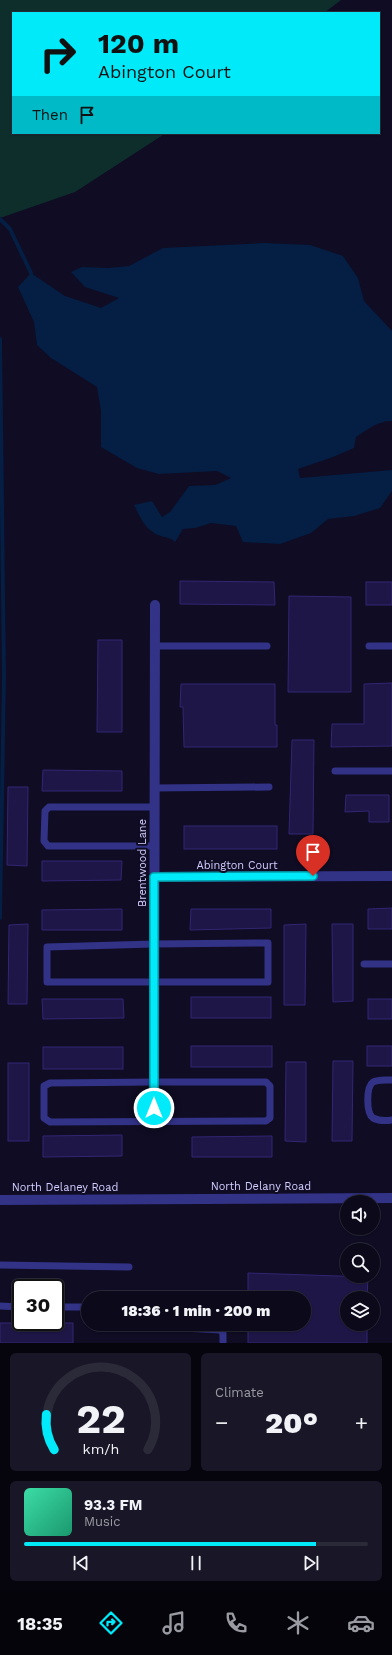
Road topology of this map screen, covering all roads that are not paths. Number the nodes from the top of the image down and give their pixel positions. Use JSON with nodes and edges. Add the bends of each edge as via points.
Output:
{"nodes":[{"id":1,"x":155,"y":605,"type":"dead end"},
{"id":2,"x":155,"y":646,"type":"junction"},
{"id":3,"x":267,"y":646,"type":"dead end"},
{"id":4,"x":369,"y":646,"type":"dead end"},
{"id":5,"x":392,"y":646,"type":"edge"},
{"id":6,"x":335,"y":771,"type":"dead end"},
{"id":7,"x":392,"y":771,"type":"edge"},
{"id":8,"x":269,"y":787,"type":"dead end"},
{"id":9,"x":154,"y":788,"type":"junction"},
{"id":10,"x":154,"y":807,"type":"junction"},
{"id":11,"x":154,"y":846,"type":"junction"},
{"id":12,"x":392,"y":876,"type":"edge"},
{"id":13,"x":154,"y":877,"type":"junction"},
{"id":14,"x":154,"y":944,"type":"junction"},
{"id":15,"x":364,"y":964,"type":"dead end"},
{"id":16,"x":392,"y":964,"type":"edge"},
{"id":17,"x":154,"y":982,"type":"junction"},
{"id":18,"x":392,"y":1080,"type":"edge"},
{"id":19,"x":154,"y":1082,"type":"junction"},
{"id":20,"x":392,"y":1120,"type":"edge"},
{"id":21,"x":154,"y":1121,"type":"junction"},
{"id":22,"x":392,"y":1198,"type":"edge"},
{"id":23,"x":131,"y":1199,"type":"joint"},
{"id":24,"x":0,"y":1200,"type":"edge"},
{"id":25,"x":0,"y":1265,"type":"edge"},
{"id":26,"x":130,"y":1267,"type":"dead end"},
{"id":27,"x":0,"y":1306,"type":"edge"},
{"id":28,"x":12,"y":1307,"type":"edge"},
{"id":29,"x":64,"y":1307,"type":"edge"},
{"id":30,"x":81,"y":1307,"type":"edge"},
{"id":31,"x":221,"y":1331,"type":"edge"},
{"id":32,"x":223,"y":1343,"type":"edge"}],
"edges":[{"from":1,"to":2,"type":"street","name":"Brentwood Lane"},
{"from":2,"to":3,"type":"lane"},
{"from":2,"to":9,"type":"street","name":"Brentwood Lane"},
{"from":4,"to":5,"type":"lane"},
{"from":6,"to":7,"type":"lane"},
{"from":8,"to":9,"type":"lane"},
{"from":9,"to":10,"type":"street","name":"Brentwood Lane"},
{"from":10,"to":11,"type":"street","name":"Brentwood Lane"},
{"from":10,"to":11,"type":"lane","via":[[49,807],[45,811],[44,841],[48,846]]},
{"from":11,"to":13,"type":"street","name":"Brentwood Lane"},
{"from":12,"to":13,"type":"street","name":"Abington Court"},
{"from":13,"to":14,"type":"street","name":"Brentwood Lane"},
{"from":14,"to":17,"type":"street","name":"Brentwood Lane"},
{"from":14,"to":17,"type":"lane","via":[[47,947],[47,982]]},
{"from":14,"to":17,"type":"lane","via":[[268,943],[268,982]]},
{"from":15,"to":16,"type":"lane"},
{"from":17,"to":19,"type":"street","name":"Brentwood Lane"},
{"from":18,"to":20,"type":"lane","via":[[375,1081],[368,1093],[371,1116],[381,1120]]},
{"from":19,"to":21,"type":"street","name":"Brentwood Lane"},
{"from":19,"to":21,"type":"lane","via":[[50,1083],[44,1086],[44,1118],[50,1122]]},
{"from":19,"to":21,"type":"lane","via":[[266,1082],[270,1086],[270,1118],[266,1121]]},
{"from":22,"to":23,"type":"street","name":"North Delany Road"},
{"from":23,"to":24,"type":"street","name":"North Delaney Road"},
{"from":25,"to":26,"type":"lane"},
{"from":27,"to":28,"type":"lane"},
{"from":29,"to":30,"type":"lane"},
{"from":31,"to":32,"type":"lane"}]}
